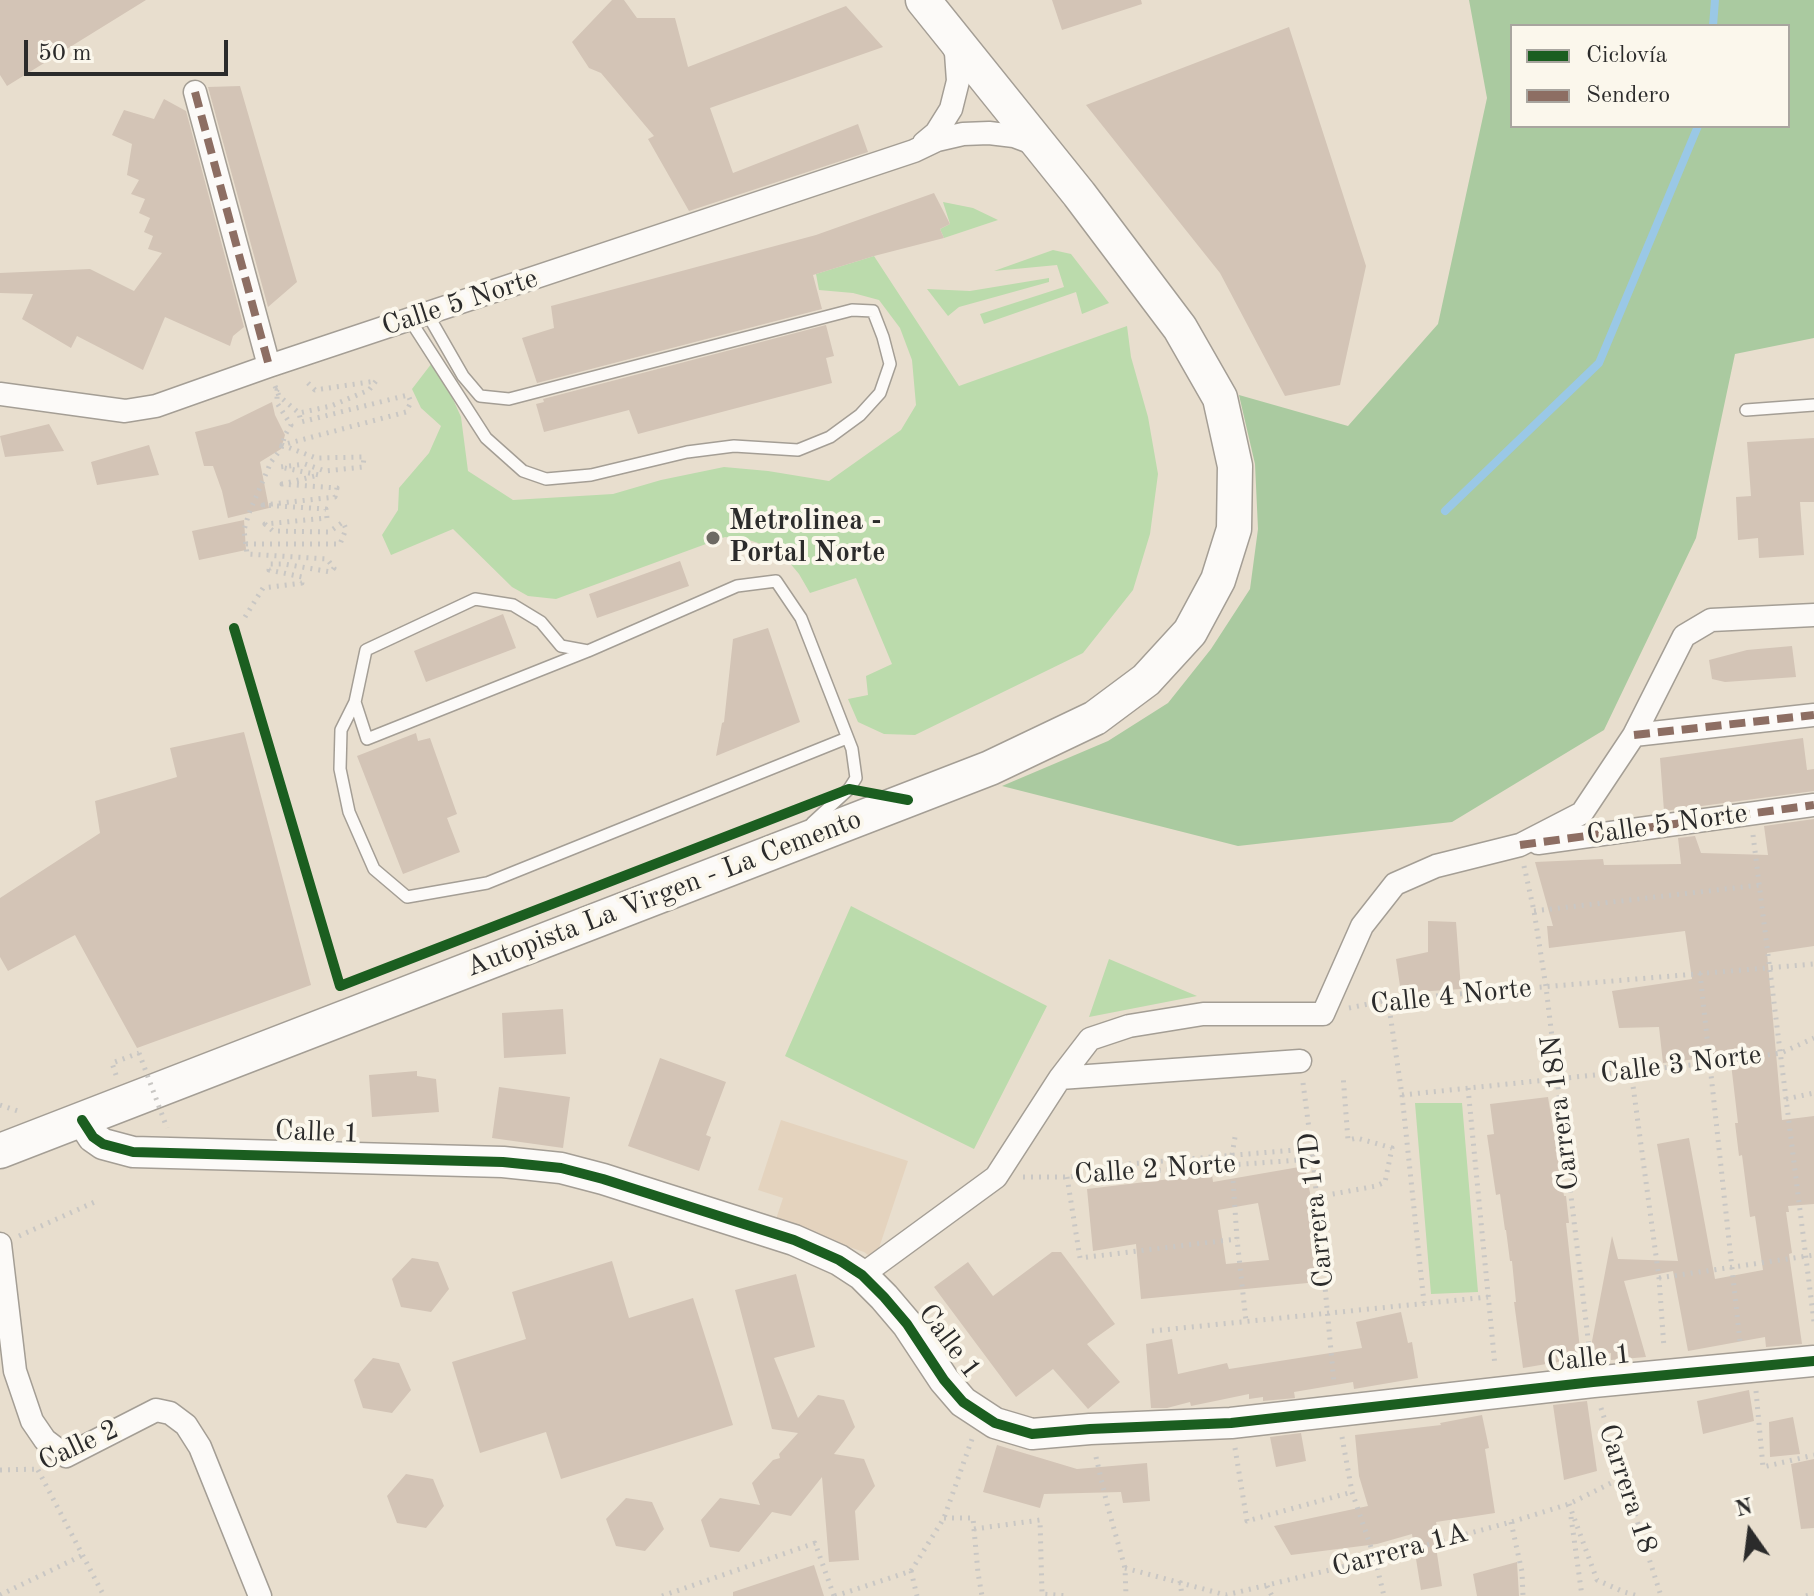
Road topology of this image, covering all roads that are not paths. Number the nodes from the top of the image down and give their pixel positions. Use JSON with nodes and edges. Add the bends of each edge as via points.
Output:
{"nodes":[{"id":1,"x":923,"y":0,"type":"edge"},
{"id":2,"x":945,"y":26,"type":"junction"},
{"id":3,"x":195,"y":92,"type":"dead end"},
{"id":4,"x":1038,"y":145,"type":"junction"},
{"id":5,"x":914,"y":151,"type":"junction"},
{"id":6,"x":419,"y":318,"type":"junction"},
{"id":7,"x":269,"y":366,"type":"junction"},
{"id":8,"x":0,"y":394,"type":"edge"},
{"id":9,"x":1814,"y":405,"type":"edge"},
{"id":10,"x":1746,"y":410,"type":"dead end"},
{"id":11,"x":1814,"y":615,"type":"edge"},
{"id":12,"x":588,"y":651,"type":"junction"},
{"id":13,"x":355,"y":702,"type":"junction"},
{"id":14,"x":1814,"y":715,"type":"edge"},
{"id":15,"x":1634,"y":735,"type":"junction"},
{"id":16,"x":847,"y":738,"type":"junction"},
{"id":17,"x":1814,"y":805,"type":"edge"},
{"id":18,"x":1520,"y":845,"type":"junction"},
{"id":19,"x":788,"y":846,"type":"junction"},
{"id":20,"x":1300,"y":1061,"type":"road end"},
{"id":21,"x":1060,"y":1078,"type":"junction"},
{"id":22,"x":82,"y":1120,"type":"junction"},
{"id":23,"x":0,"y":1151,"type":"edge"},
{"id":24,"x":0,"y":1245,"type":"edge"},
{"id":25,"x":862,"y":1275,"type":"junction"},
{"id":26,"x":1814,"y":1361,"type":"edge"},
{"id":27,"x":260,"y":1596,"type":"edge"}],
"edges":[{"from":1,"to":2,"type":"main road","name":"Autopista La Virgen - La Cemento"},
{"from":2,"to":4,"type":"main road","name":"Autopista La Virgen - La Cemento"},
{"from":2,"to":5,"type":"street","name":"Calle 5 Norte","via":[[956,53],[958,81],[951,109],[936,133]]},
{"from":3,"to":7,"type":"street"},
{"from":4,"to":5,"type":"street","name":"Calle 5 Norte","via":[[1014,136],[963,134]]},
{"from":4,"to":19,"type":"main road","name":"Autopista La Virgen - La Cemento","via":[[1180,328],[1220,398],[1235,466],[1234,529],[1218,580],[1190,632],[1146,680],[1095,718],[990,768]]},
{"from":5,"to":6,"type":"street","name":"Calle 5 Norte"},
{"from":6,"to":6,"type":"lane","via":[[480,396],[509,399],[852,310],[873,311],[890,364],[880,393],[860,415],[830,437],[798,450],[734,446],[546,479],[523,471],[486,438]]},
{"from":6,"to":7,"type":"street","name":"Calle 5 Norte"},
{"from":7,"to":8,"type":"street","name":"Calle 5 Norte","via":[[156,406],[125,411]]},
{"from":9,"to":10,"type":"lane"},
{"from":11,"to":15,"type":"street","via":[[1711,620],[1684,636]]},
{"from":12,"to":13,"type":"lane","via":[[367,739]]},
{"from":12,"to":13,"type":"lane","via":[[561,646],[541,622],[513,605],[475,599],[366,650]]},
{"from":12,"to":16,"type":"lane","via":[[737,586],[776,581],[801,618]]},
{"from":13,"to":16,"type":"lane","via":[[341,730],[340,769],[349,812],[374,869],[407,897],[487,883]]},
{"from":14,"to":15,"type":"street"},
{"from":15,"to":18,"type":"street","via":[[1582,813]]},
{"from":16,"to":19,"type":"lane","via":[[856,778]]},
{"from":17,"to":18,"type":"street","name":"Calle 5 Norte"},
{"from":18,"to":21,"type":"street","via":[[1436,866],[1395,884],[1362,926],[1323,1014],[1203,1014],[1129,1026],[1090,1039]]},
{"from":19,"to":22,"type":"main road","name":"Autopista La Virgen - La Cemento"},
{"from":20,"to":21,"type":"street"},
{"from":21,"to":25,"type":"street","via":[[996,1177]]},
{"from":22,"to":23,"type":"main road","name":"Autopista La Virgen - La Cemento"},
{"from":22,"to":25,"type":"street","name":"Calle 1","via":[[103,1144],[133,1152],[561,1168],[794,1240]]},
{"from":24,"to":27,"type":"street","name":"Calle 2","via":[[15,1371],[32,1421],[45,1440],[66,1456],[156,1410],[170,1413],[186,1425],[200,1447]]},
{"from":25,"to":26,"type":"street","name":"Calle 1","via":[[907,1324],[954,1393],[981,1415],[1032,1434],[1231,1423]]}]}
